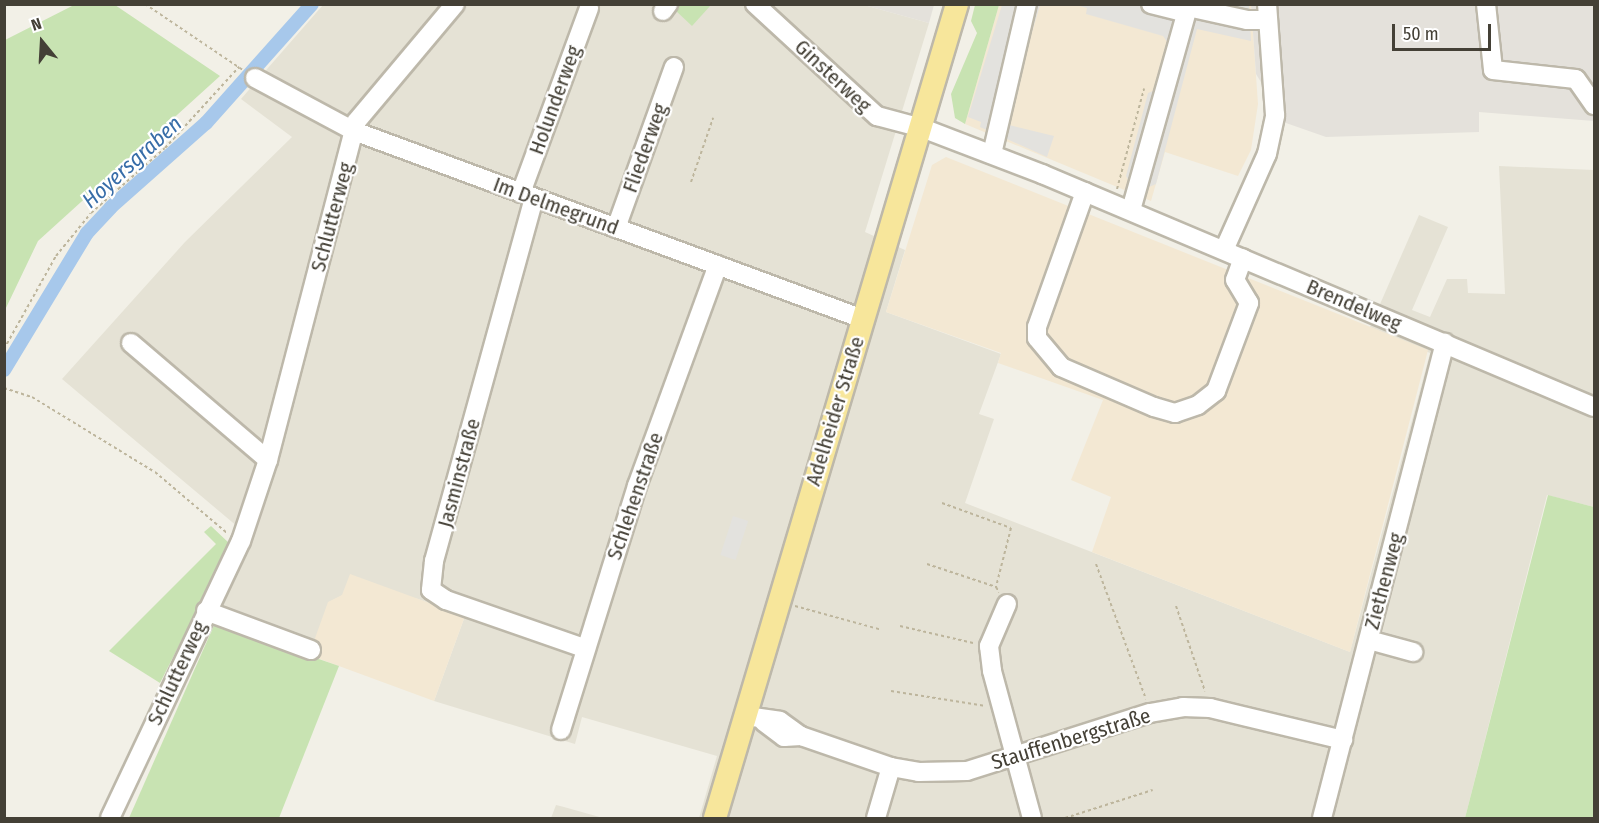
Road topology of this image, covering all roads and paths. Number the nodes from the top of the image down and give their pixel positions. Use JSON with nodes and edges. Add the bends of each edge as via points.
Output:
{"nodes":[{"id":1,"x":145,"y":4,"type":"edge"},
{"id":2,"x":455,"y":4,"type":"edge"},
{"id":3,"x":755,"y":4,"type":"edge"},
{"id":4,"x":957,"y":4,"type":"edge"},
{"id":5,"x":1027,"y":4,"type":"edge"},
{"id":6,"x":1151,"y":4,"type":"edge"},
{"id":7,"x":1486,"y":4,"type":"edge"},
{"id":8,"x":589,"y":8,"type":"dead end"},
{"id":9,"x":1268,"y":12,"type":"edge"},
{"id":10,"x":1186,"y":13,"type":"junction"},
{"id":11,"x":674,"y":68,"type":"dead end"},
{"id":12,"x":255,"y":78,"type":"dead end"},
{"id":13,"x":1143,"y":89,"type":"dead end"},
{"id":14,"x":1594,"y":105,"type":"edge"},
{"id":15,"x":713,"y":118,"type":"dead end"},
{"id":16,"x":922,"y":128,"type":"junction"},
{"id":17,"x":354,"y":131,"type":"junction"},
{"id":18,"x":995,"y":145,"type":"junction"},
{"id":19,"x":691,"y":182,"type":"dead end"},
{"id":20,"x":1085,"y":192,"type":"junction"},
{"id":21,"x":528,"y":195,"type":"junction"},
{"id":22,"x":1122,"y":207,"type":"junction"},
{"id":23,"x":616,"y":228,"type":"junction"},
{"id":24,"x":1224,"y":250,"type":"junction"},
{"id":25,"x":1243,"y":258,"type":"junction"},
{"id":26,"x":718,"y":265,"type":"junction"},
{"id":27,"x":863,"y":319,"type":"junction"},
{"id":28,"x":131,"y":343,"type":"dead end"},
{"id":29,"x":1445,"y":343,"type":"junction"},
{"id":30,"x":4,"y":349,"type":"edge"},
{"id":31,"x":4,"y":388,"type":"edge"},
{"id":32,"x":1594,"y":407,"type":"edge"},
{"id":33,"x":268,"y":460,"type":"junction"},
{"id":34,"x":942,"y":503,"type":"dead end"},
{"id":35,"x":241,"y":542,"type":"junction"},
{"id":36,"x":927,"y":564,"type":"dead end"},
{"id":37,"x":1096,"y":564,"type":"dead end"},
{"id":38,"x":996,"y":587,"type":"junction"},
{"id":39,"x":779,"y":601,"type":"junction"},
{"id":40,"x":1007,"y":604,"type":"joint"},
{"id":41,"x":1176,"y":606,"type":"dead end"},
{"id":42,"x":206,"y":611,"type":"junction"},
{"id":43,"x":900,"y":626,"type":"dead end"},
{"id":44,"x":882,"y":630,"type":"dead end"},
{"id":45,"x":1369,"y":640,"type":"junction"},
{"id":46,"x":989,"y":646,"type":"junction"},
{"id":47,"x":584,"y":648,"type":"junction"},
{"id":48,"x":310,"y":651,"type":"dead end"},
{"id":49,"x":1413,"y":652,"type":"dead end"},
{"id":50,"x":891,"y":691,"type":"dead end"},
{"id":51,"x":1210,"y":708,"type":"junction"},
{"id":52,"x":1002,"y":709,"type":"junction"},
{"id":53,"x":1150,"y":712,"type":"junction"},
{"id":54,"x":755,"y":719,"type":"junction"},
{"id":55,"x":561,"y":730,"type":"dead end"},
{"id":56,"x":1343,"y":740,"type":"junction"},
{"id":57,"x":1023,"y":755,"type":"junction"},
{"id":58,"x":891,"y":767,"type":"junction"},
{"id":59,"x":1152,"y":790,"type":"dead end"},
{"id":60,"x":110,"y":819,"type":"edge"},
{"id":61,"x":716,"y":819,"type":"edge"},
{"id":62,"x":876,"y":819,"type":"edge"},
{"id":63,"x":1032,"y":819,"type":"edge"},
{"id":64,"x":1065,"y":819,"type":"edge"},
{"id":65,"x":1322,"y":819,"type":"edge"}],
"edges":[{"from":1,"to":30,"type":"path","via":[[239,67],[165,148],[91,213],[56,256]]},
{"from":2,"to":17,"type":"street","name":"Schlutterweg","via":[[356,122]]},
{"from":3,"to":16,"type":"street","name":"Ginsterweg","via":[[877,116]]},
{"from":4,"to":16,"type":"main road","name":"Adelheider Straße"},
{"from":5,"to":18,"type":"street"},
{"from":6,"to":10,"type":"street"},
{"from":7,"to":14,"type":"street","via":[[1493,70],[1576,79]]},
{"from":8,"to":21,"type":"street","name":"Holunderweg"},
{"from":9,"to":10,"type":"street","via":[[1247,20],[1188,7]]},
{"from":9,"to":24,"type":"street","via":[[1275,115],[1267,154]]},
{"from":10,"to":22,"type":"street"},
{"from":11,"to":23,"type":"street","name":"Fliederweg"},
{"from":12,"to":17,"type":"street","name":"Im Delmegrund"},
{"from":13,"to":22,"type":"path"},
{"from":15,"to":19,"type":"path"},
{"from":16,"to":18,"type":"street","name":"Brendelweg"},
{"from":16,"to":27,"type":"main road","name":"Adelheider Straße"},
{"from":17,"to":21,"type":"street","name":"Im Delmegrund"},
{"from":17,"to":33,"type":"street","name":"Schlutterweg"},
{"from":18,"to":20,"type":"street","name":"Brendelweg"},
{"from":20,"to":22,"type":"street","name":"Brendelweg"},
{"from":20,"to":25,"type":"street","via":[[1037,327],[1037,338],[1061,367],[1154,407],[1175,412],[1198,405],[1216,391],[1249,303],[1235,280]]},
{"from":21,"to":23,"type":"street","name":"Im Delmegrund"},
{"from":21,"to":47,"type":"street","name":"Jasminstraße","via":[[427,594]]},
{"from":22,"to":24,"type":"street","name":"Brendelweg"},
{"from":23,"to":26,"type":"street","name":"Im Delmegrund"},
{"from":24,"to":25,"type":"street","name":"Brendelweg"},
{"from":25,"to":29,"type":"street","name":"Brendelweg"},
{"from":26,"to":27,"type":"street","name":"Im Delmegrund"},
{"from":26,"to":47,"type":"street","name":"Schlehenstraße","via":[[637,486]]},
{"from":27,"to":39,"type":"main road","name":"Adelheider Straße"},
{"from":28,"to":33,"type":"street"},
{"from":29,"to":32,"type":"street","name":"Brendelweg"},
{"from":29,"to":45,"type":"street","name":"Ziethenweg"},
{"from":31,"to":35,"type":"path","via":[[32,397],[155,472]]},
{"from":33,"to":35,"type":"street","name":"Schlutterweg"},
{"from":34,"to":38,"type":"path","via":[[1011,528]]},
{"from":35,"to":42,"type":"street","name":"Schlutterweg"},
{"from":36,"to":38,"type":"path"},
{"from":37,"to":53,"type":"path"},
{"from":38,"to":40,"type":"path"},
{"from":39,"to":44,"type":"path"},
{"from":39,"to":54,"type":"main road","name":"Adelheider Straße"},
{"from":40,"to":46,"type":"street"},
{"from":41,"to":51,"type":"path"},
{"from":42,"to":48,"type":"street"},
{"from":42,"to":60,"type":"street","name":"Schlutterweg"},
{"from":43,"to":46,"type":"path"},
{"from":45,"to":49,"type":"street"},
{"from":45,"to":56,"type":"street","name":"Ziethenweg"},
{"from":46,"to":52,"type":"street"},
{"from":47,"to":55,"type":"street","name":"Schlehenstraße"},
{"from":50,"to":52,"type":"path"},
{"from":51,"to":53,"type":"street","name":"Stauffenbergstraße"},
{"from":51,"to":56,"type":"street","name":"Stauffenbergstraße"},
{"from":52,"to":57,"type":"street"},
{"from":53,"to":57,"type":"street","name":"Stauffenbergstraße"},
{"from":54,"to":58,"type":"street","name":"Stauffenbergstraße","via":[[784,737],[801,736]]},
{"from":54,"to":61,"type":"main road","name":"Adelheider Straße"},
{"from":56,"to":65,"type":"street","name":"Ziethenweg"},
{"from":57,"to":58,"type":"street","name":"Stauffenbergstraße","via":[[967,771],[919,772]]},
{"from":57,"to":63,"type":"street"},
{"from":58,"to":62,"type":"street"},
{"from":59,"to":64,"type":"path"}]}
